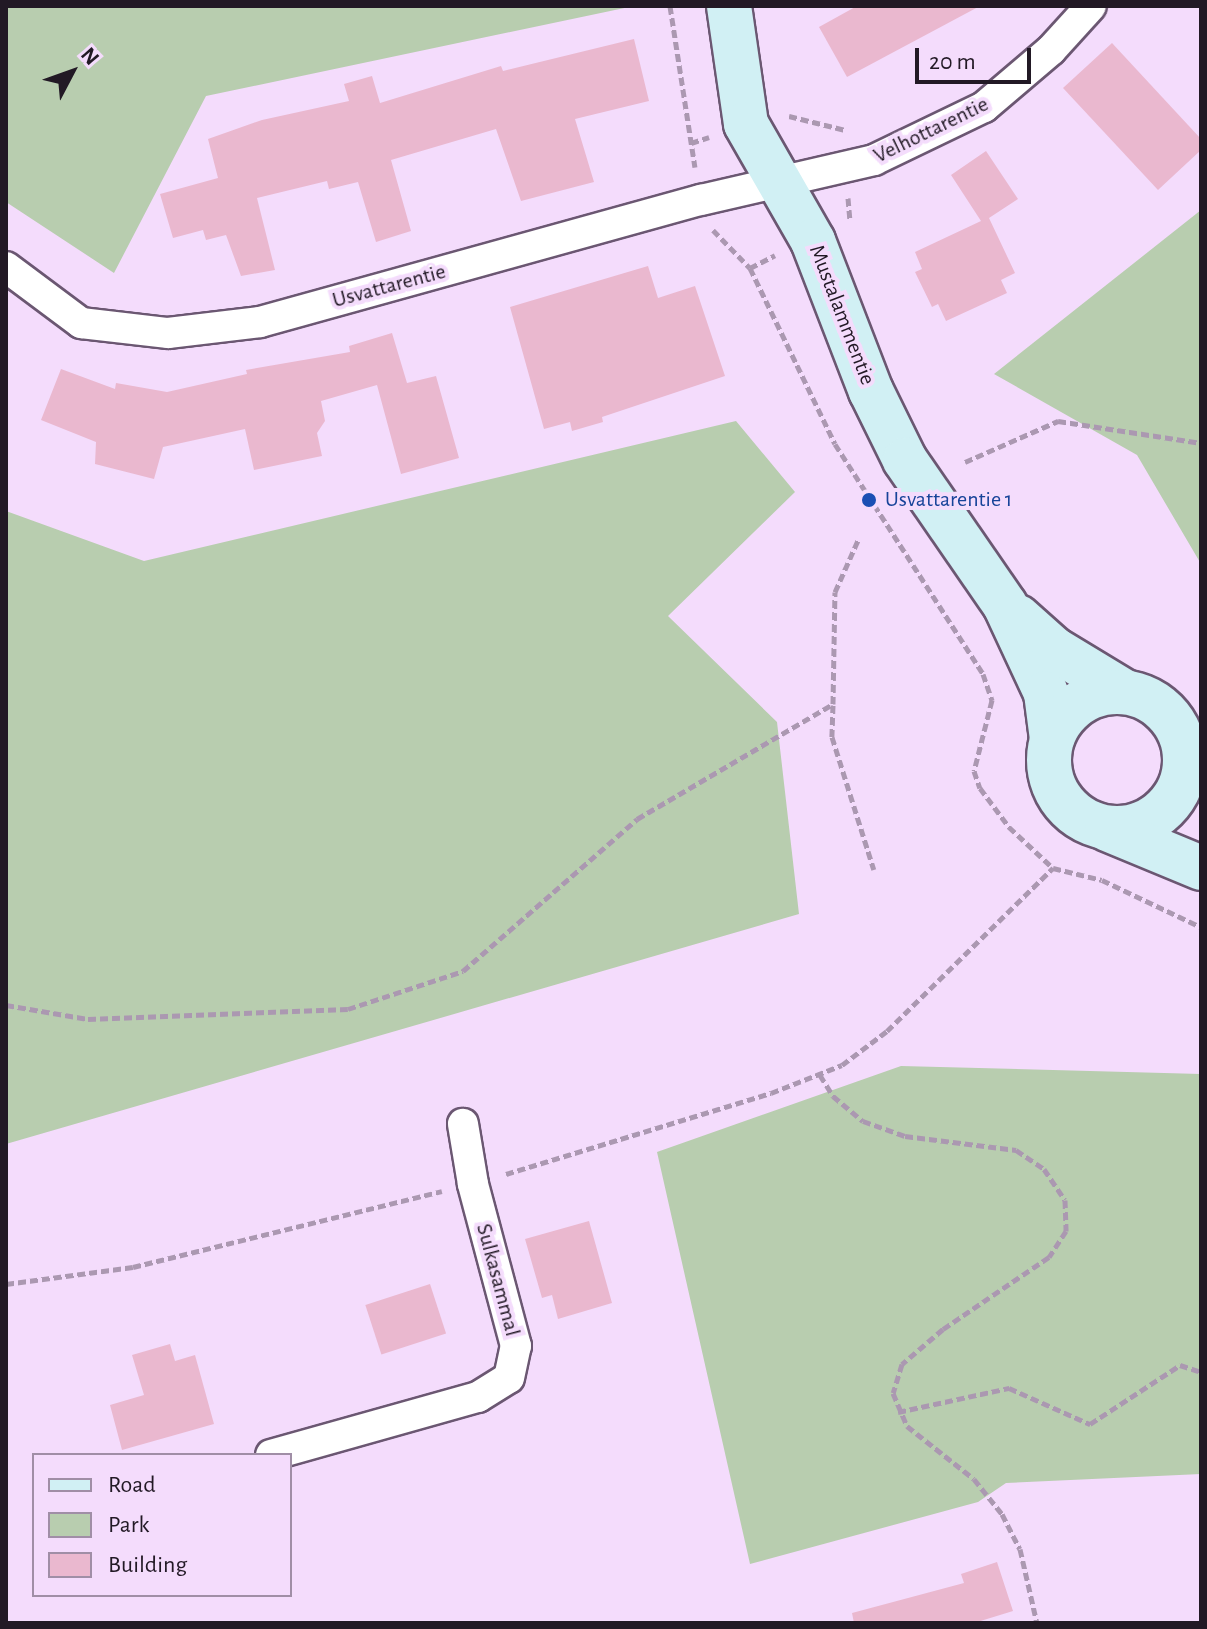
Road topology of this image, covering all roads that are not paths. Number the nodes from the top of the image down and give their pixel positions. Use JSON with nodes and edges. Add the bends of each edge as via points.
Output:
{"nodes":[{"id":1,"x":729,"y":6,"type":"edge"},
{"id":2,"x":1091,"y":6,"type":"edge"},
{"id":3,"x":784,"y":184,"type":"junction"},
{"id":4,"x":6,"y":267,"type":"edge"},
{"id":5,"x":1005,"y":605,"type":"junction"},
{"id":6,"x":1125,"y":692,"type":"junction"},
{"id":7,"x":1052,"y":739,"type":"junction"},
{"id":8,"x":1184,"y":748,"type":"junction"},
{"id":9,"x":1201,"y":788,"type":"edge"},
{"id":10,"x":1097,"y":826,"type":"junction"},
{"id":11,"x":1201,"y":868,"type":"edge"},
{"id":12,"x":463,"y":1124,"type":"dead end"},
{"id":13,"x":278,"y":1453,"type":"edge"}],
"edges":[{"from":1,"to":3,"type":"street","name":"Mustalammentie","via":[[746,124]]},
{"from":2,"to":3,"type":"street","name":"Velhottarentie","via":[[1051,50],[984,107],[903,149]]},
{"from":3,"to":4,"type":"street","name":"Usvattarentie","via":[[701,200],[260,322],[168,333],[81,323]]},
{"from":3,"to":5,"type":"street","name":"Mustalammentie","via":[[905,460]]},
{"from":5,"to":6,"type":"street","name":"Mustalammentie","via":[[1054,649]]},
{"from":5,"to":7,"type":"street","name":"Mustalammentie","via":[[1046,693]]},
{"from":6,"to":7,"type":"street","via":[[1080,703]]},
{"from":6,"to":8,"type":"street","via":[[1163,709]]},
{"from":7,"to":10,"type":"street","via":[[1051,779],[1060,797],[1074,814]]},
{"from":8,"to":9,"type":"street"},
{"from":8,"to":10,"type":"street","via":[[1180,789],[1166,809],[1147,822],[1121,829]]},
{"from":10,"to":11,"type":"street"},
{"from":12,"to":13,"type":"street","name":"Sulkasammal","via":[[473,1184],[516,1346],[509,1378],[478,1397]]}]}
